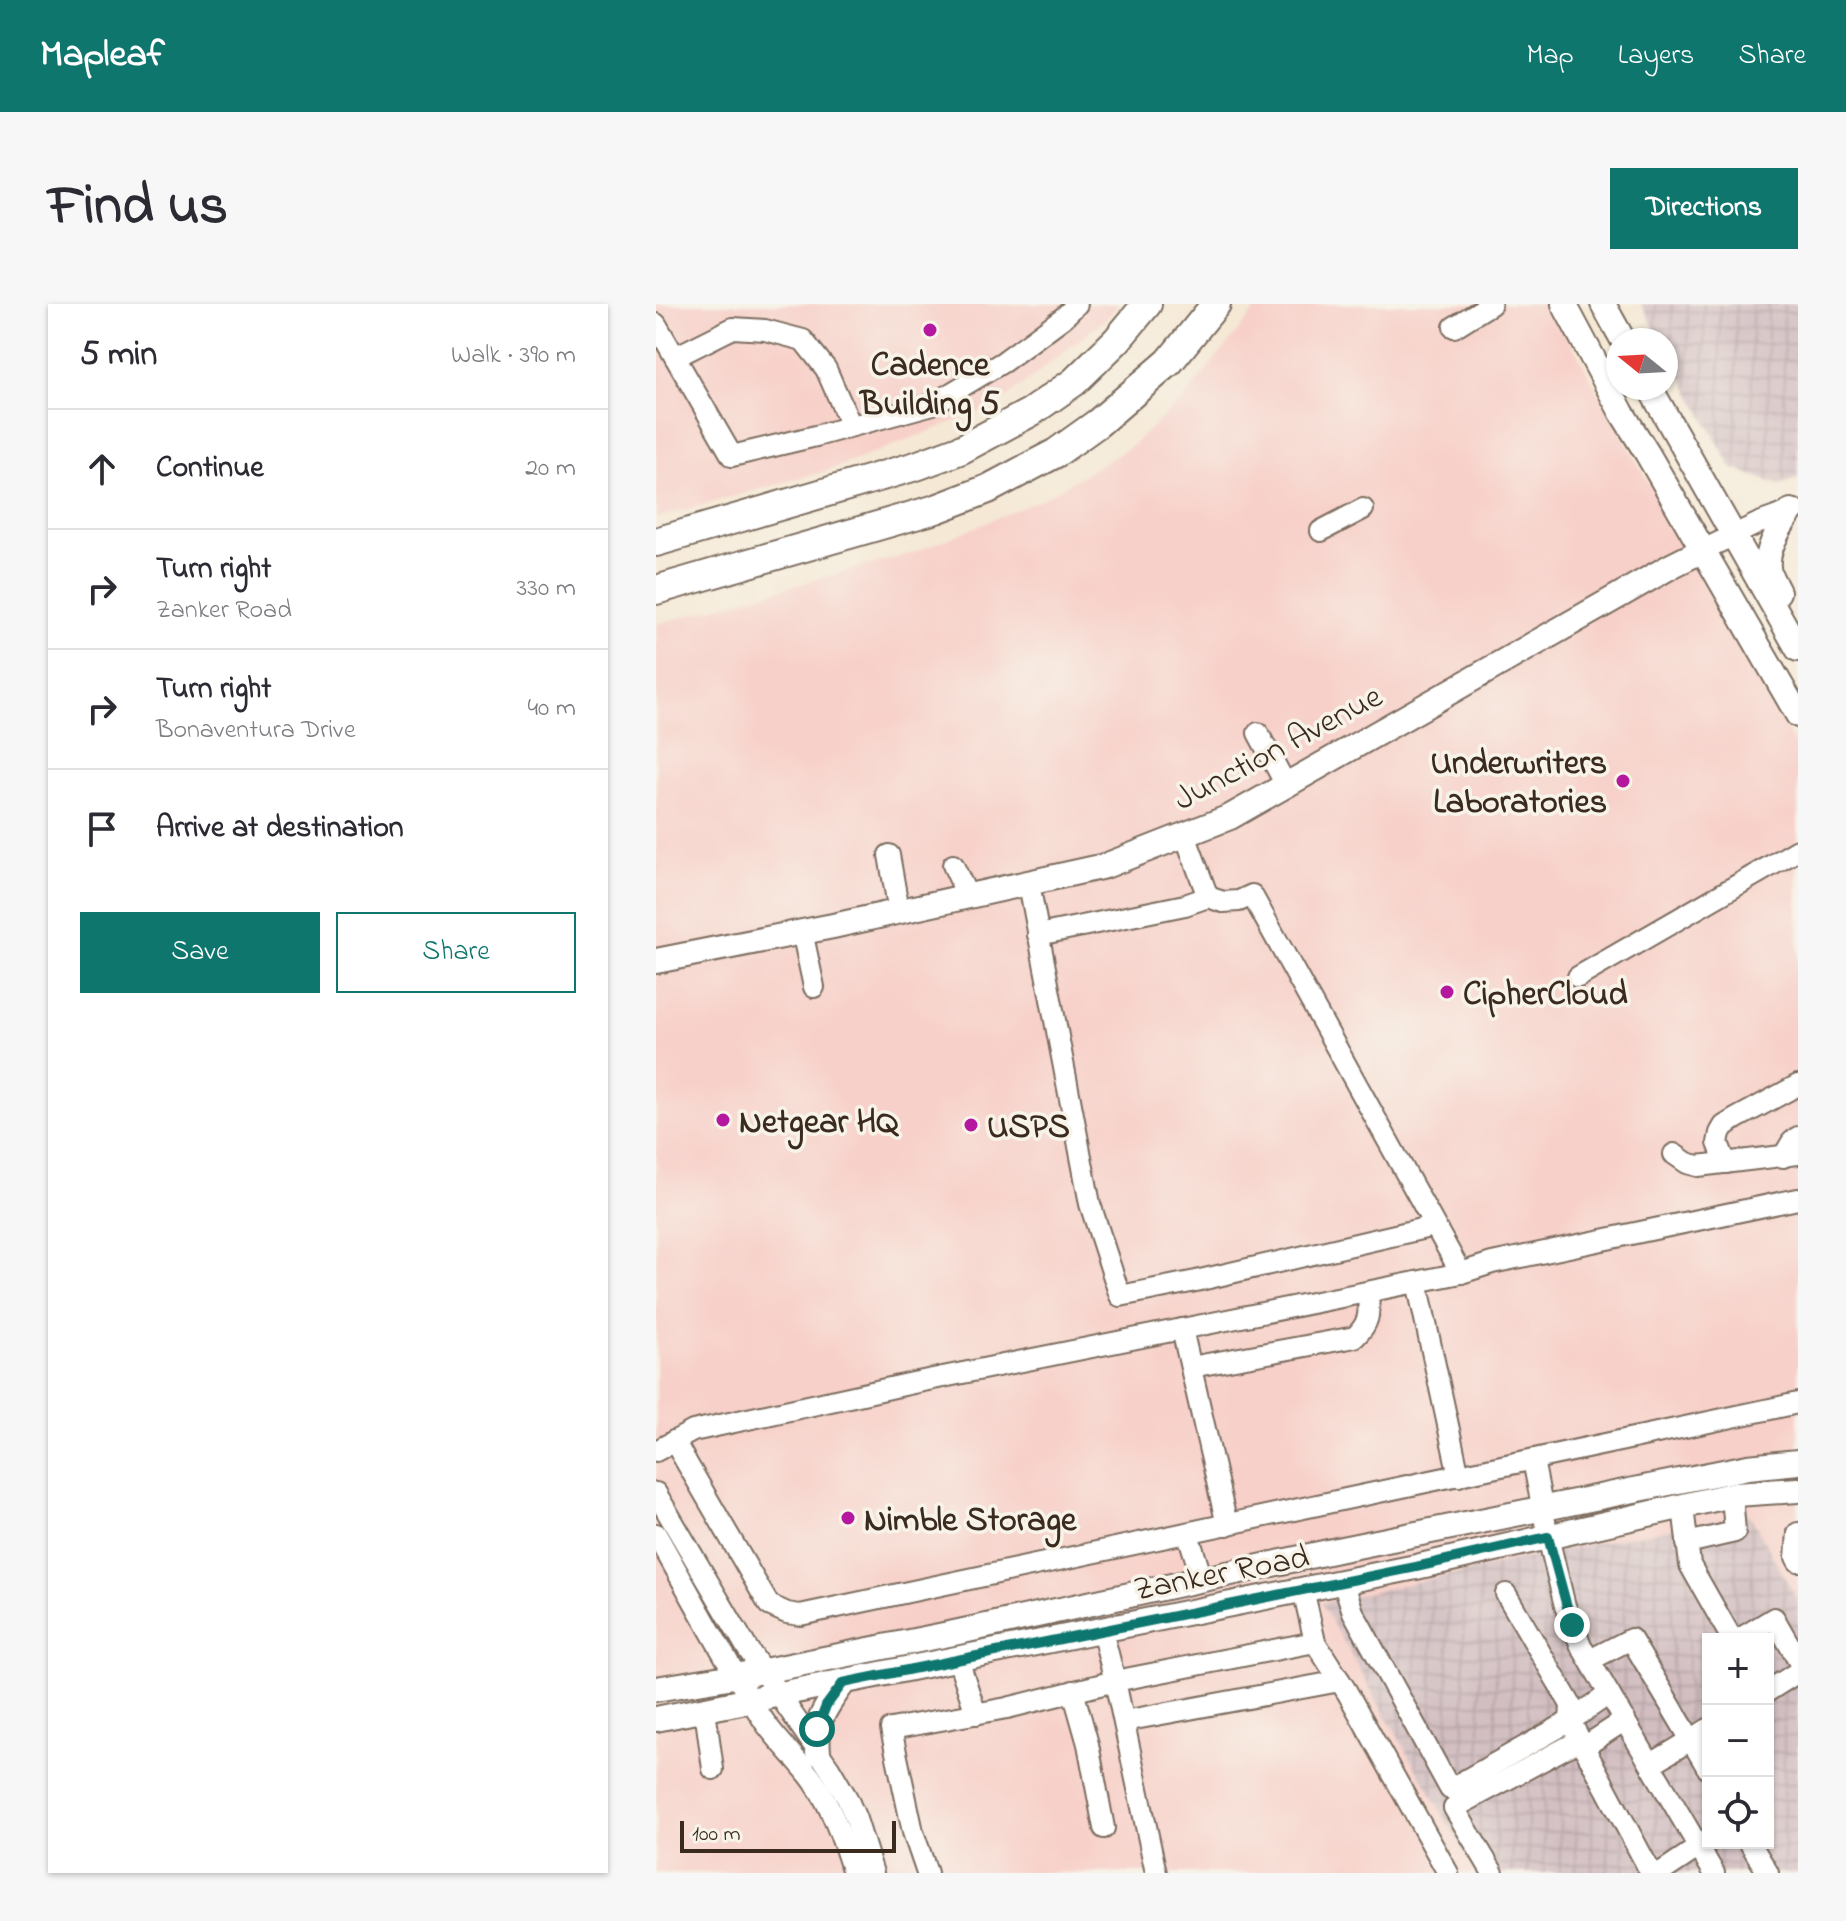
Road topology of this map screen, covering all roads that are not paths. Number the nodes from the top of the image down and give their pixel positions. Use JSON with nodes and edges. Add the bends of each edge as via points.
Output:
{"nodes":[{"id":1,"x":1077,"y":304,"type":"edge"},
{"id":2,"x":1147,"y":304,"type":"edge"},
{"id":3,"x":1216,"y":304,"type":"edge"},
{"id":4,"x":1491,"y":304,"type":"edge"},
{"id":5,"x":1564,"y":304,"type":"edge"},
{"id":6,"x":1603,"y":304,"type":"edge"},
{"id":7,"x":656,"y":324,"type":"edge"},
{"id":8,"x":1454,"y":327,"type":"dead end"},
{"id":9,"x":1616,"y":328,"type":"edge"},
{"id":10,"x":675,"y":357,"type":"junction"},
{"id":11,"x":1657,"y":400,"type":"edge"},
{"id":12,"x":851,"y":426,"type":"junction"},
{"id":13,"x":1363,"y":509,"type":"dead end"},
{"id":14,"x":1794,"y":510,"type":"edge"},
{"id":15,"x":1321,"y":531,"type":"dead end"},
{"id":16,"x":1733,"y":535,"type":"junction"},
{"id":17,"x":656,"y":542,"type":"edge"},
{"id":18,"x":1703,"y":550,"type":"junction"},
{"id":19,"x":656,"y":590,"type":"edge"},
{"id":20,"x":1798,"y":638,"type":"edge"},
{"id":21,"x":1798,"y":649,"type":"edge"},
{"id":22,"x":1798,"y":715,"type":"edge"},
{"id":23,"x":1258,"y":733,"type":"dead end"},
{"id":24,"x":1286,"y":785,"type":"junction"},
{"id":25,"x":1185,"y":835,"type":"junction"},
{"id":26,"x":1798,"y":851,"type":"edge"},
{"id":27,"x":889,"y":855,"type":"dead end"},
{"id":28,"x":953,"y":865,"type":"dead end"},
{"id":29,"x":1029,"y":884,"type":"junction"},
{"id":30,"x":968,"y":897,"type":"junction"},
{"id":31,"x":1208,"y":897,"type":"junction"},
{"id":32,"x":899,"y":912,"type":"junction"},
{"id":33,"x":802,"y":931,"type":"junction"},
{"id":34,"x":1038,"y":935,"type":"junction"},
{"id":35,"x":656,"y":961,"type":"edge"},
{"id":36,"x":1578,"y":977,"type":"dead end"},
{"id":37,"x":814,"y":987,"type":"dead end"},
{"id":38,"x":1798,"y":1085,"type":"edge"},
{"id":39,"x":1798,"y":1137,"type":"edge"},
{"id":40,"x":1674,"y":1154,"type":"dead end"},
{"id":41,"x":1790,"y":1155,"type":"edge"},
{"id":42,"x":1726,"y":1163,"type":"junction"},
{"id":43,"x":1798,"y":1199,"type":"edge"},
{"id":44,"x":1434,"y":1226,"type":"junction"},
{"id":45,"x":1461,"y":1273,"type":"junction"},
{"id":46,"x":1417,"y":1282,"type":"junction"},
{"id":47,"x":1368,"y":1292,"type":"junction"},
{"id":48,"x":1182,"y":1329,"type":"junction"},
{"id":49,"x":1191,"y":1367,"type":"junction"},
{"id":50,"x":1798,"y":1403,"type":"edge"},
{"id":51,"x":665,"y":1446,"type":"edge"},
{"id":52,"x":1533,"y":1460,"type":"junction"},
{"id":53,"x":1798,"y":1462,"type":"edge"},
{"id":54,"x":1459,"y":1476,"type":"junction"},
{"id":55,"x":1798,"y":1490,"type":"edge"},
{"id":56,"x":656,"y":1493,"type":"edge"},
{"id":57,"x":1732,"y":1495,"type":"junction"},
{"id":58,"x":1683,"y":1507,"type":"junction"},
{"id":59,"x":1543,"y":1508,"type":"junction"},
{"id":60,"x":1227,"y":1525,"type":"junction"},
{"id":61,"x":656,"y":1534,"type":"edge"},
{"id":62,"x":1188,"y":1534,"type":"junction"},
{"id":63,"x":1548,"y":1537,"type":"junction"},
{"id":64,"x":1798,"y":1537,"type":"edge"},
{"id":65,"x":1687,"y":1543,"type":"junction"},
{"id":66,"x":1798,"y":1561,"type":"edge"},
{"id":67,"x":1202,"y":1579,"type":"junction"},
{"id":68,"x":1343,"y":1581,"type":"junction"},
{"id":69,"x":1303,"y":1589,"type":"junction"},
{"id":70,"x":1506,"y":1594,"type":"dead end"},
{"id":71,"x":1102,"y":1630,"type":"junction"},
{"id":72,"x":1729,"y":1633,"type":"edge"},
{"id":73,"x":1749,"y":1633,"type":"edge"},
{"id":74,"x":1315,"y":1642,"type":"junction"},
{"id":75,"x":958,"y":1659,"type":"junction"},
{"id":76,"x":1590,"y":1660,"type":"junction"},
{"id":77,"x":1798,"y":1660,"type":"edge"},
{"id":78,"x":764,"y":1671,"type":"junction"},
{"id":79,"x":1798,"y":1672,"type":"edge"},
{"id":80,"x":737,"y":1675,"type":"junction"},
{"id":81,"x":1115,"y":1681,"type":"junction"},
{"id":82,"x":1340,"y":1681,"type":"junction"},
{"id":83,"x":843,"y":1683,"type":"junction"},
{"id":84,"x":1774,"y":1687,"type":"edge"},
{"id":85,"x":656,"y":1689,"type":"edge"},
{"id":86,"x":1073,"y":1691,"type":"junction"},
{"id":87,"x":1609,"y":1694,"type":"junction"},
{"id":88,"x":779,"y":1695,"type":"junction"},
{"id":89,"x":752,"y":1701,"type":"junction"},
{"id":90,"x":705,"y":1710,"type":"junction"},
{"id":91,"x":976,"y":1714,"type":"junction"},
{"id":92,"x":656,"y":1719,"type":"edge"},
{"id":93,"x":1625,"y":1720,"type":"junction"},
{"id":94,"x":1124,"y":1721,"type":"junction"},
{"id":95,"x":1570,"y":1721,"type":"junction"},
{"id":96,"x":1700,"y":1734,"type":"edge"},
{"id":97,"x":1582,"y":1744,"type":"junction"},
{"id":98,"x":818,"y":1753,"type":"junction"},
{"id":99,"x":1651,"y":1764,"type":"junction"},
{"id":100,"x":713,"y":1769,"type":"dead end"},
{"id":101,"x":1104,"y":1828,"type":"dead end"},
{"id":102,"x":1699,"y":1847,"type":"junction"},
{"id":103,"x":1754,"y":1849,"type":"edge"},
{"id":104,"x":853,"y":1873,"type":"edge"},
{"id":105,"x":873,"y":1873,"type":"edge"},
{"id":106,"x":927,"y":1873,"type":"edge"},
{"id":107,"x":1156,"y":1873,"type":"edge"},
{"id":108,"x":1448,"y":1873,"type":"edge"},
{"id":109,"x":1493,"y":1873,"type":"edge"},
{"id":110,"x":1651,"y":1873,"type":"edge"},
{"id":111,"x":1660,"y":1873,"type":"edge"},
{"id":112,"x":1714,"y":1873,"type":"edge"},
{"id":113,"x":1768,"y":1873,"type":"edge"}],
"edges":[{"from":1,"to":12,"type":"street","via":[[1003,362],[933,404]]},
{"from":2,"to":17,"type":"highway","via":[[1074,382],[962,449]]},
{"from":3,"to":19,"type":"highway","via":[[1169,362],[1098,423],[1056,453],[988,489]]},
{"from":4,"to":8,"type":"street"},
{"from":5,"to":18,"type":"main road"},
{"from":6,"to":9,"type":"main road"},
{"from":7,"to":10,"type":"street"},
{"from":10,"to":12,"type":"street","via":[[733,328],[803,340],[826,369]]},
{"from":10,"to":12,"type":"street","via":[[732,456]]},
{"from":11,"to":16,"type":"main road"},
{"from":13,"to":15,"type":"street"},
{"from":14,"to":16,"type":"street","name":"Junction Avenue"},
{"from":14,"to":20,"type":"main road","via":[[1779,528],[1768,568]]},
{"from":16,"to":18,"type":"street","name":"Junction Avenue"},
{"from":16,"to":21,"type":"main road"},
{"from":18,"to":22,"type":"main road"},
{"from":18,"to":24,"type":"main road","name":"Junction Avenue"},
{"from":23,"to":24,"type":"street"},
{"from":24,"to":25,"type":"main road","name":"Junction Avenue"},
{"from":25,"to":29,"type":"main road","name":"Junction Avenue","via":[[1105,866]]},
{"from":25,"to":31,"type":"street"},
{"from":26,"to":36,"type":"street"},
{"from":27,"to":32,"type":"street"},
{"from":28,"to":30,"type":"street"},
{"from":29,"to":30,"type":"main road","name":"Junction Avenue"},
{"from":29,"to":34,"type":"street"},
{"from":30,"to":32,"type":"main road","name":"Junction Avenue"},
{"from":31,"to":34,"type":"street"},
{"from":31,"to":44,"type":"street","via":[[1223,902],[1252,895]]},
{"from":32,"to":33,"type":"main road","name":"Junction Avenue"},
{"from":33,"to":35,"type":"main road","name":"Junction Avenue"},
{"from":33,"to":37,"type":"street"},
{"from":34,"to":44,"type":"street","via":[[1090,1204],[1120,1296]]},
{"from":38,"to":42,"type":"street","via":[[1724,1126],[1718,1143]]},
{"from":39,"to":41,"type":"street"},
{"from":40,"to":42,"type":"street","via":[[1698,1166]]},
{"from":41,"to":42,"type":"street"},
{"from":43,"to":45,"type":"street"},
{"from":44,"to":45,"type":"street"},
{"from":45,"to":46,"type":"street"},
{"from":46,"to":47,"type":"street"},
{"from":46,"to":54,"type":"street"},
{"from":47,"to":48,"type":"street"},
{"from":47,"to":49,"type":"street","via":[[1369,1315],[1355,1337]]},
{"from":48,"to":49,"type":"street"},
{"from":48,"to":51,"type":"street","via":[[693,1431]]},
{"from":49,"to":60,"type":"street"},
{"from":50,"to":52,"type":"street"},
{"from":51,"to":62,"type":"street","via":[[769,1605],[787,1613],[800,1615]]},
{"from":52,"to":54,"type":"street"},
{"from":52,"to":59,"type":"street"},
{"from":53,"to":59,"type":"main road","name":"Zanker Road"},
{"from":54,"to":60,"type":"street"},
{"from":55,"to":57,"type":"main road","name":"Zanker Road"},
{"from":56,"to":78,"type":"street"},
{"from":57,"to":58,"type":"main road","name":"Zanker Road"},
{"from":57,"to":65,"type":"street","via":[[1735,1532]]},
{"from":58,"to":63,"type":"main road","name":"Zanker Road"},
{"from":58,"to":65,"type":"street"},
{"from":59,"to":63,"type":"street"},
{"from":59,"to":67,"type":"main road","name":"Zanker Road"},
{"from":60,"to":62,"type":"street"},
{"from":61,"to":80,"type":"street"},
{"from":62,"to":67,"type":"street"},
{"from":63,"to":68,"type":"main road","name":"Zanker Road"},
{"from":63,"to":76,"type":"street","via":[[1565,1606]]},
{"from":64,"to":66,"type":"street"},
{"from":65,"to":72,"type":"street","via":[[1690,1565]]},
{"from":67,"to":78,"type":"main road","name":"Zanker Road"},
{"from":68,"to":69,"type":"main road","name":"Zanker Road"},
{"from":68,"to":95,"type":"street","via":[[1353,1612],[1450,1789]]},
{"from":69,"to":71,"type":"main road","name":"Zanker Road"},
{"from":69,"to":74,"type":"street"},
{"from":70,"to":95,"type":"street","via":[[1571,1705]]},
{"from":71,"to":75,"type":"main road","name":"Zanker Road"},
{"from":71,"to":81,"type":"street"},
{"from":73,"to":77,"type":"street","via":[[1774,1618]]},
{"from":74,"to":81,"type":"street"},
{"from":74,"to":82,"type":"street"},
{"from":75,"to":83,"type":"main road","name":"Zanker Road"},
{"from":75,"to":91,"type":"street"},
{"from":76,"to":87,"type":"street"},
{"from":76,"to":96,"type":"street","via":[[1631,1639]]},
{"from":78,"to":80,"type":"main road","name":"Zanker Road"},
{"from":78,"to":88,"type":"street"},
{"from":79,"to":84,"type":"street"},
{"from":80,"to":85,"type":"main road","name":"Zanker Road"},
{"from":80,"to":89,"type":"street"},
{"from":81,"to":86,"type":"street"},
{"from":81,"to":94,"type":"street"},
{"from":82,"to":94,"type":"street"},
{"from":82,"to":108,"type":"street"},
{"from":83,"to":88,"type":"main road","name":"Zanker Road"},
{"from":83,"to":98,"type":"main road","via":[[819,1722]]},
{"from":86,"to":91,"type":"street"},
{"from":86,"to":101,"type":"street"},
{"from":87,"to":93,"type":"street"},
{"from":87,"to":95,"type":"street"},
{"from":88,"to":89,"type":"main road","name":"Zanker Road"},
{"from":88,"to":98,"type":"street"},
{"from":89,"to":90,"type":"main road","name":"Zanker Road"},
{"from":89,"to":104,"type":"street","via":[[826,1801]]},
{"from":90,"to":92,"type":"main road","name":"Zanker Road"},
{"from":90,"to":100,"type":"street"},
{"from":91,"to":106,"type":"street","via":[[891,1729]]},
{"from":93,"to":97,"type":"street"},
{"from":93,"to":99,"type":"street"},
{"from":94,"to":107,"type":"street"},
{"from":95,"to":97,"type":"street"},
{"from":96,"to":99,"type":"street"},
{"from":97,"to":109,"type":"street","via":[[1454,1808]]},
{"from":97,"to":110,"type":"street"},
{"from":98,"to":105,"type":"street","via":[[847,1798]]},
{"from":99,"to":102,"type":"street"},
{"from":102,"to":111,"type":"street"},
{"from":102,"to":112,"type":"street"},
{"from":103,"to":113,"type":"street"}]}
